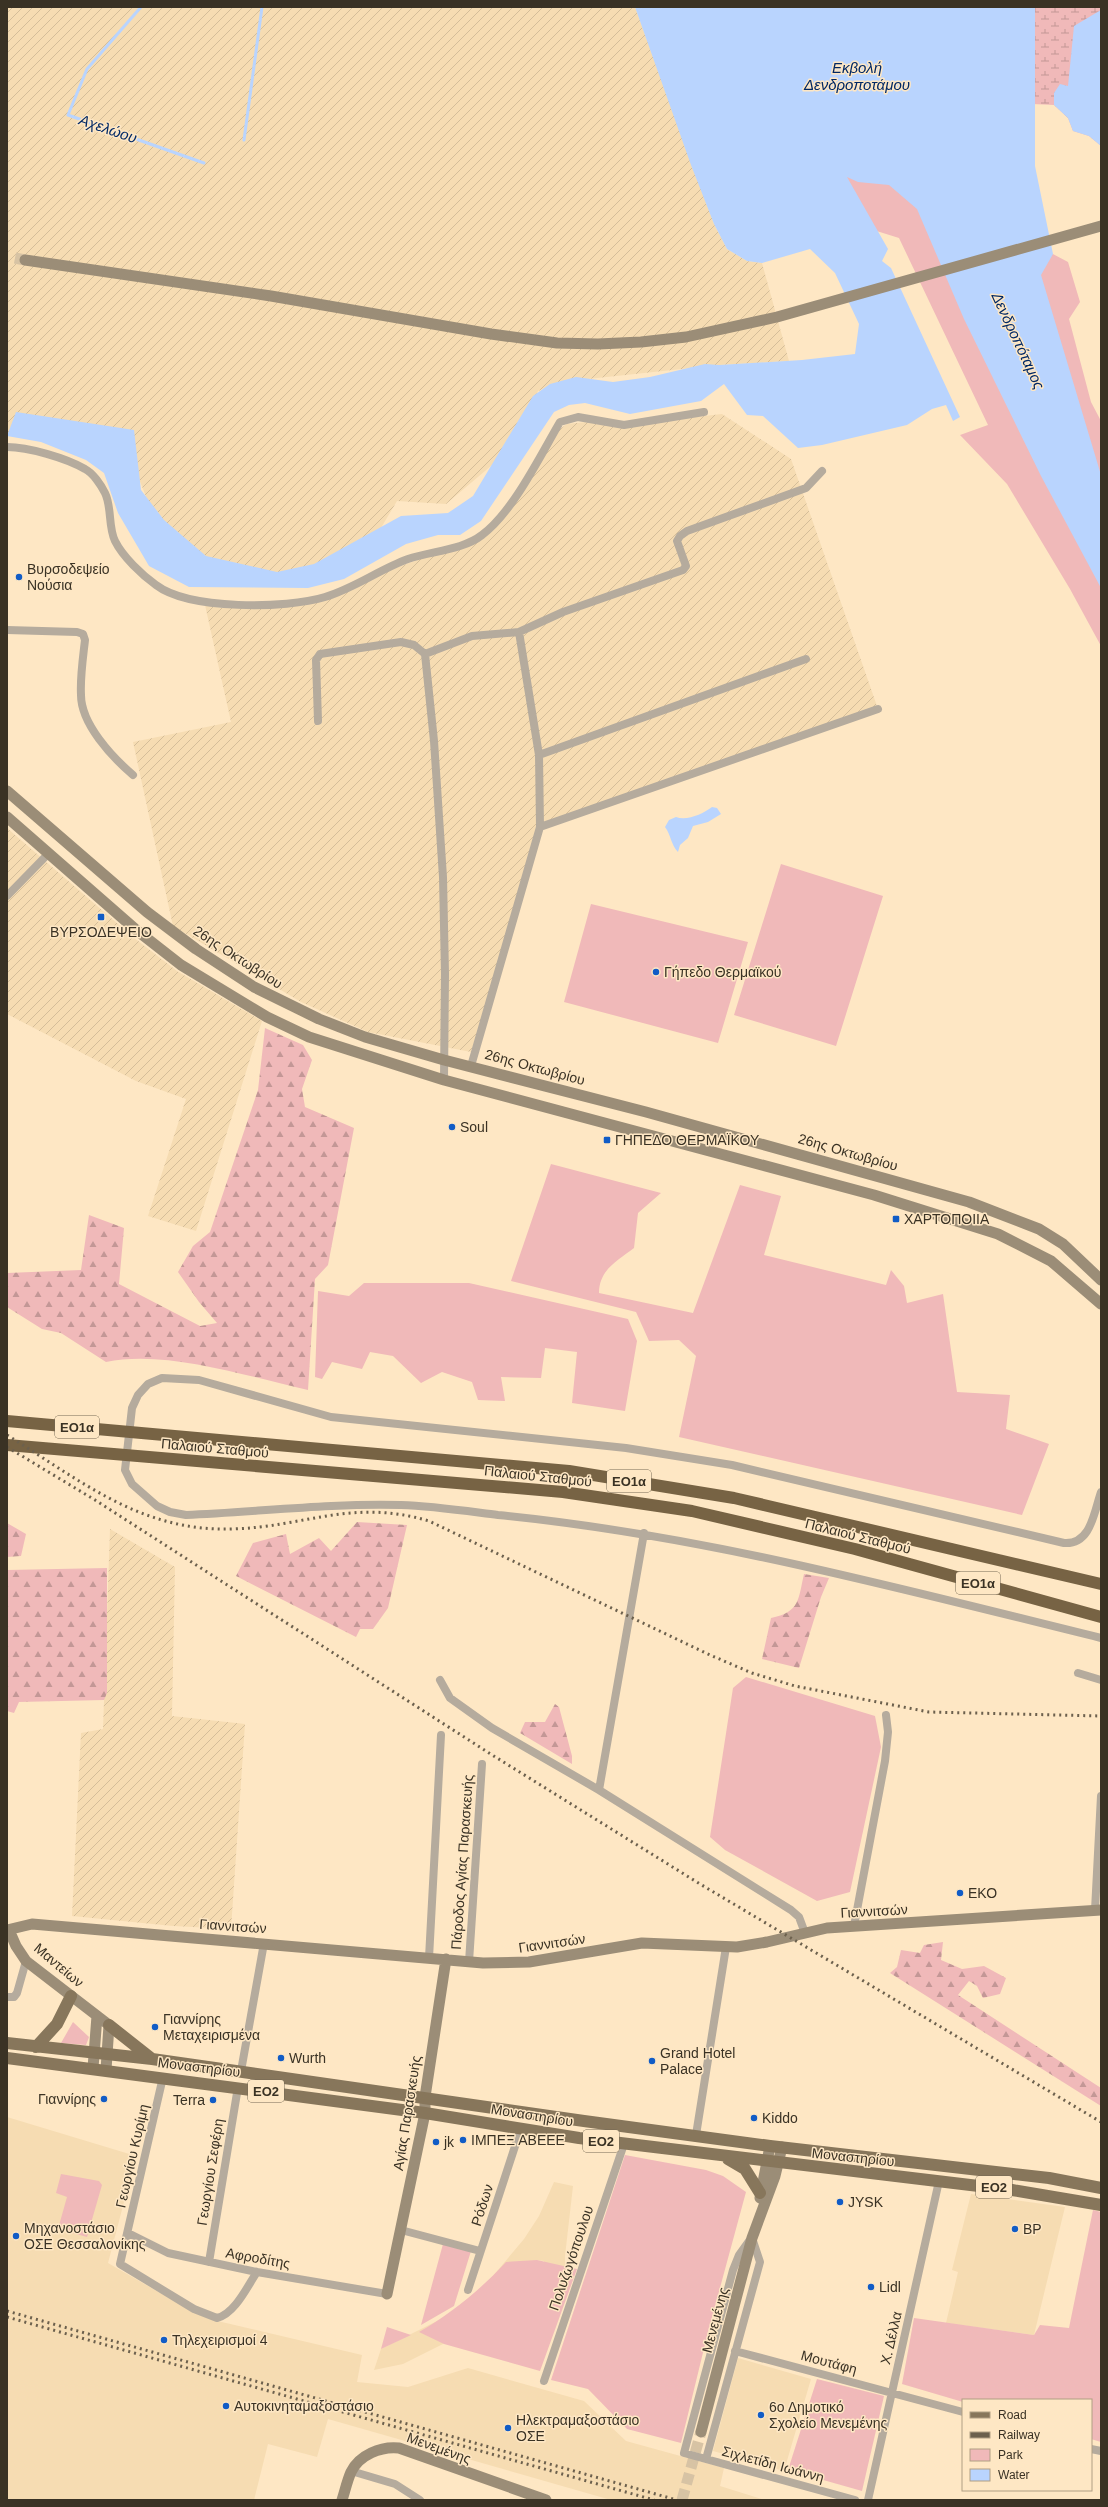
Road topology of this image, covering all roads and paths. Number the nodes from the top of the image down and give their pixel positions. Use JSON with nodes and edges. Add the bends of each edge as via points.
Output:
{"nodes":[{"id":1,"x":1101,"y":226,"type":"edge"},
{"id":2,"x":1086,"y":230,"type":"junction"},
{"id":3,"x":1101,"y":233,"type":"edge"},
{"id":4,"x":25,"y":260,"type":"tunnel mouth"},
{"id":5,"x":704,"y":412,"type":"dead end"},
{"id":6,"x":7,"y":447,"type":"edge"},
{"id":7,"x":822,"y":471,"type":"dead end"},
{"id":8,"x":7,"y":630,"type":"edge"},
{"id":9,"x":519,"y":632,"type":"junction"},
{"id":10,"x":425,"y":654,"type":"junction"},
{"id":11,"x":806,"y":659,"type":"dead end"},
{"id":12,"x":878,"y":709,"type":"dead end"},
{"id":13,"x":318,"y":721,"type":"dead end"},
{"id":14,"x":539,"y":755,"type":"junction"},
{"id":15,"x":133,"y":775,"type":"dead end"},
{"id":16,"x":7,"y":791,"type":"edge"},
{"id":17,"x":7,"y":817,"type":"edge"},
{"id":18,"x":540,"y":827,"type":"junction"},
{"id":19,"x":48,"y":854,"type":"junction"},
{"id":20,"x":7,"y":896,"type":"edge"},
{"id":21,"x":444,"y":1060,"type":"junction"},
{"id":22,"x":471,"y":1066,"type":"junction"},
{"id":23,"x":444,"y":1080,"type":"junction"},
{"id":24,"x":1101,"y":1280,"type":"edge"},
{"id":25,"x":1101,"y":1304,"type":"edge"},
{"id":26,"x":7,"y":1421,"type":"edge"},
{"id":27,"x":7,"y":1445,"type":"edge"},
{"id":28,"x":1101,"y":1492,"type":"edge"},
{"id":29,"x":644,"y":1533,"type":"junction"},
{"id":30,"x":1101,"y":1584,"type":"edge"},
{"id":31,"x":1101,"y":1617,"type":"edge"},
{"id":32,"x":1101,"y":1638,"type":"edge"},
{"id":33,"x":1078,"y":1673,"type":"dead end"},
{"id":34,"x":440,"y":1680,"type":"dead end"},
{"id":35,"x":1101,"y":1680,"type":"edge"},
{"id":36,"x":886,"y":1715,"type":"dead end"},
{"id":37,"x":441,"y":1736,"type":"dead end"},
{"id":38,"x":482,"y":1764,"type":"dead end"},
{"id":39,"x":599,"y":1790,"type":"junction"},
{"id":40,"x":1101,"y":1796,"type":"edge"},
{"id":41,"x":1098,"y":1910,"type":"edge"},
{"id":42,"x":854,"y":1926,"type":"junction"},
{"id":43,"x":8,"y":1930,"type":"edge"},
{"id":44,"x":805,"y":1933,"type":"junction"},
{"id":45,"x":264,"y":1943,"type":"junction"},
{"id":46,"x":726,"y":1947,"type":"junction"},
{"id":47,"x":429,"y":1958,"type":"junction"},
{"id":48,"x":446,"y":1959,"type":"junction"},
{"id":49,"x":26,"y":1961,"type":"junction"},
{"id":50,"x":469,"y":1962,"type":"junction"},
{"id":51,"x":71,"y":1996,"type":"junction"},
{"id":52,"x":7,"y":1997,"type":"edge"},
{"id":53,"x":97,"y":2016,"type":"junction"},
{"id":54,"x":109,"y":2025,"type":"junction"},
{"id":55,"x":7,"y":2043,"type":"edge"},
{"id":56,"x":36,"y":2047,"type":"junction"},
{"id":57,"x":94,"y":2053,"type":"junction"},
{"id":58,"x":107,"y":2055,"type":"junction"},
{"id":59,"x":7,"y":2058,"type":"edge"},
{"id":60,"x":152,"y":2059,"type":"junction"},
{"id":61,"x":93,"y":2068,"type":"junction"},
{"id":62,"x":106,"y":2070,"type":"junction"},
{"id":63,"x":241,"y":2071,"type":"junction"},
{"id":64,"x":163,"y":2077,"type":"junction"},
{"id":65,"x":238,"y":2087,"type":"junction"},
{"id":66,"x":425,"y":2097,"type":"junction"},
{"id":67,"x":425,"y":2113,"type":"junction"},
{"id":68,"x":521,"y":2128,"type":"junction"},
{"id":69,"x":696,"y":2135,"type":"junction"},
{"id":70,"x":624,"y":2144,"type":"junction"},
{"id":71,"x":776,"y":2147,"type":"junction"},
{"id":72,"x":719,"y":2155,"type":"junction"},
{"id":73,"x":772,"y":2162,"type":"junction"},
{"id":74,"x":939,"y":2181,"type":"junction"},
{"id":75,"x":1101,"y":2188,"type":"edge"},
{"id":76,"x":760,"y":2193,"type":"junction"},
{"id":77,"x":1101,"y":2205,"type":"edge"},
{"id":78,"x":759,"y":2215,"type":"junction"},
{"id":79,"x":402,"y":2230,"type":"junction"},
{"id":80,"x":128,"y":2233,"type":"junction"},
{"id":81,"x":752,"y":2238,"type":"junction"},
{"id":82,"x":480,"y":2251,"type":"junction"},
{"id":83,"x":209,"y":2262,"type":"junction"},
{"id":84,"x":257,"y":2272,"type":"junction"},
{"id":85,"x":468,"y":2290,"type":"dead end"},
{"id":86,"x":388,"y":2294,"type":"joint"},
{"id":87,"x":735,"y":2351,"type":"junction"},
{"id":88,"x":544,"y":2381,"type":"dead end"},
{"id":89,"x":892,"y":2392,"type":"junction"},
{"id":90,"x":962,"y":2412,"type":"edge"},
{"id":91,"x":701,"y":2432,"type":"tunnel mouth"},
{"id":92,"x":706,"y":2459,"type":"junction"},
{"id":93,"x":351,"y":2471,"type":"junction"},
{"id":94,"x":342,"y":2500,"type":"edge"},
{"id":95,"x":420,"y":2500,"type":"edge"},
{"id":96,"x":546,"y":2500,"type":"edge"},
{"id":97,"x":855,"y":2500,"type":"edge"},
{"id":98,"x":868,"y":2500,"type":"edge"}],
"edges":[{"from":1,"to":2,"type":"street"},
{"from":2,"to":3,"type":"street"},
{"from":2,"to":4,"type":"street","via":[[770,319],[686,337],[598,344],[557,343],[491,334],[271,296]]},
{"from":5,"to":6,"type":"street","via":[[624,425],[578,417],[560,422],[507,508],[481,537],[406,560],[359,584],[326,597],[296,604],[213,603],[171,594],[156,586],[135,566],[116,542],[106,494],[86,469],[62,459]]},
{"from":7,"to":9,"type":"street","via":[[806,488],[687,531],[677,541],[686,566],[683,570],[563,612]]},
{"from":8,"to":15,"type":"street","via":[[83,634],[85,640],[81,696],[85,709],[98,738],[112,756]]},
{"from":9,"to":10,"type":"street","via":[[472,636]]},
{"from":9,"to":14,"type":"street"},
{"from":10,"to":13,"type":"street","via":[[414,645],[401,642],[320,654],[316,660]]},
{"from":10,"to":21,"type":"street","via":[[443,877]]},
{"from":11,"to":14,"type":"street"},
{"from":12,"to":18,"type":"street"},
{"from":14,"to":18,"type":"street"},
{"from":16,"to":21,"type":"street","name":"26ης Οκτωβρίου","via":[[147,912],[237,977],[277,1000],[334,1025]]},
{"from":17,"to":19,"type":"street"},
{"from":18,"to":22,"type":"street"},
{"from":19,"to":20,"type":"street"},
{"from":19,"to":23,"type":"street","via":[[181,965],[239,1001],[309,1037]]},
{"from":21,"to":22,"type":"street","name":"26ης Οκτωβρίου"},
{"from":21,"to":23,"type":"street"},
{"from":22,"to":24,"type":"street","name":"26ης Οκτωβρίου","via":[[742,1138],[1004,1214],[1040,1229],[1063,1244]]},
{"from":23,"to":25,"type":"street","via":[[874,1195],[998,1234],[1052,1261]]},
{"from":26,"to":30,"type":"highway","name":"Παλαιού Σταθμού","number":"ΕΟ1α","via":[[479,1463],[608,1478],[734,1498]]},
{"from":27,"to":31,"type":"highway","name":"Παλαιού Σταθμού","number":"ΕΟ1α","via":[[563,1492],[692,1511],[855,1549]]},
{"from":28,"to":29,"type":"street","via":[[1087,1534],[1072,1544],[732,1465],[626,1448],[331,1417],[199,1380],[162,1378],[138,1395],[132,1408],[125,1470],[132,1484],[146,1498],[170,1512],[193,1515],[342,1505],[402,1505],[570,1522]]},
{"from":29,"to":32,"type":"street","via":[[783,1561]]},
{"from":29,"to":39,"type":"street"},
{"from":33,"to":35,"type":"street"},
{"from":34,"to":39,"type":"street","via":[[450,1698],[492,1728]]},
{"from":36,"to":42,"type":"street","via":[[888,1732],[885,1761]]},
{"from":37,"to":47,"type":"street"},
{"from":38,"to":50,"type":"street","name":"Πάροδος Αγίας Παρασκευής"},
{"from":39,"to":44,"type":"street","via":[[791,1910],[799,1917]]},
{"from":40,"to":41,"type":"street"},
{"from":41,"to":42,"type":"street","name":"Γιαννιτσών"},
{"from":42,"to":44,"type":"street","name":"Γιαννιτσών"},
{"from":43,"to":45,"type":"street","name":"Γιαννιτσών","via":[[32,1924]]},
{"from":43,"to":49,"type":"street","name":"Μαντείων"},
{"from":44,"to":46,"type":"street","name":"Γιαννιτσών","via":[[756,1945]]},
{"from":45,"to":47,"type":"street","name":"Γιαννιτσών"},
{"from":45,"to":63,"type":"street"},
{"from":46,"to":50,"type":"street","name":"Γιαννιτσών","via":[[648,1943],[514,1964]]},
{"from":46,"to":69,"type":"street"},
{"from":47,"to":48,"type":"street","name":"Γιαννιτσών"},
{"from":48,"to":50,"type":"street","name":"Γιαννιτσών"},
{"from":48,"to":66,"type":"street","name":"Αγίας Παρασκευής"},
{"from":49,"to":51,"type":"street","name":"Μαντείων"},
{"from":49,"to":52,"type":"street","via":[[16,1995]]},
{"from":51,"to":53,"type":"street","name":"Μαντείων"},
{"from":51,"to":56,"type":"main road","via":[[57,2024]]},
{"from":53,"to":54,"type":"street","name":"Μαντείων"},
{"from":53,"to":57,"type":"street"},
{"from":54,"to":58,"type":"street"},
{"from":54,"to":60,"type":"main road"},
{"from":55,"to":56,"type":"main road","name":"Μοναστηρίου","number":"ΕΟ2"},
{"from":56,"to":57,"type":"main road","name":"Μοναστηρίου","number":"ΕΟ2"},
{"from":57,"to":58,"type":"main road","name":"Μοναστηρίου","number":"ΕΟ2"},
{"from":57,"to":61,"type":"street"},
{"from":58,"to":60,"type":"main road","name":"Μοναστηρίου","number":"ΕΟ2"},
{"from":58,"to":62,"type":"street"},
{"from":59,"to":61,"type":"main road","name":"Μοναστηρίου","number":"ΕΟ2"},
{"from":60,"to":63,"type":"main road","name":"Μοναστηρίου","number":"ΕΟ2"},
{"from":61,"to":62,"type":"main road","name":"Μοναστηρίου","number":"ΕΟ2"},
{"from":62,"to":64,"type":"main road","name":"Μοναστηρίου","number":"ΕΟ2"},
{"from":63,"to":66,"type":"main road","name":"Μοναστηρίου","number":"ΕΟ2"},
{"from":64,"to":65,"type":"main road","name":"Μοναστηρίου","number":"ΕΟ2"},
{"from":64,"to":80,"type":"street","name":"Γεωργίου Κυρίμη"},
{"from":65,"to":67,"type":"main road","name":"Μοναστηρίου","number":"ΕΟ2"},
{"from":65,"to":83,"type":"street","name":"Γεωργίου Σεφέρη"},
{"from":66,"to":67,"type":"street","name":"Αγίας Παρασκευής"},
{"from":66,"to":69,"type":"main road","name":"Μοναστηρίου","number":"ΕΟ2"},
{"from":67,"to":68,"type":"main road","name":"Μοναστηρίου","number":"ΕΟ2"},
{"from":67,"to":79,"type":"street","name":"Αγίας Παρασκευής"},
{"from":68,"to":70,"type":"main road","name":"Μοναστηρίου","number":"ΕΟ2"},
{"from":68,"to":82,"type":"street","name":"Ρόδων"},
{"from":69,"to":71,"type":"main road","name":"Μοναστηρίου","number":"ΕΟ2"},
{"from":70,"to":72,"type":"main road","name":"Μοναστηρίου","number":"ΕΟ2"},
{"from":70,"to":88,"type":"street","name":"Πολυζωγόπουλου"},
{"from":71,"to":73,"type":"street","name":"Μενεμένης"},
{"from":71,"to":75,"type":"main road","name":"Μοναστηρίου","number":"ΕΟ2","via":[[1049,2178]]},
{"from":72,"to":73,"type":"main road","name":"Μοναστηρίου","number":"ΕΟ2"},
{"from":72,"to":76,"type":"main road","via":[[744,2168]]},
{"from":73,"to":74,"type":"main road","name":"Μοναστηρίου","number":"ΕΟ2"},
{"from":73,"to":76,"type":"street","name":"Μενεμένης"},
{"from":73,"to":78,"type":"street","name":"Μενεμένης","via":[[774,2180]]},
{"from":74,"to":77,"type":"main road","name":"Μοναστηρίου","number":"ΕΟ2"},
{"from":74,"to":89,"type":"street","name":"Χ. Δέλλα"},
{"from":76,"to":78,"type":"street","name":"Μενεμένης"},
{"from":78,"to":81,"type":"street","name":"Μενεμένης"},
{"from":79,"to":82,"type":"street"},
{"from":79,"to":86,"type":"street","name":"Αγίας Παρασκευής"},
{"from":80,"to":83,"type":"street","name":"Αφροδίτης","via":[[166,2252]]},
{"from":80,"to":84,"type":"street","name":"Γεωργίου Κυρίμη","via":[[120,2264],[194,2309],[217,2318],[233,2306]]},
{"from":81,"to":87,"type":"street","via":[[760,2260]]},
{"from":81,"to":91,"type":"street","name":"Μενεμένης"},
{"from":81,"to":92,"type":"street","name":"Σιχλετίδη Ιωάννη","via":[[739,2255],[733,2270],[684,2453]]},
{"from":82,"to":85,"type":"street","name":"Ρόδων"},
{"from":83,"to":84,"type":"street","name":"Αφροδίτης"},
{"from":84,"to":86,"type":"street","name":"Αφροδίτης"},
{"from":87,"to":89,"type":"street","name":"Μουτάφη"},
{"from":87,"to":92,"type":"street"},
{"from":89,"to":90,"type":"street","name":"Μουτάφη"},
{"from":89,"to":98,"type":"street","name":"Χ. Δέλλα"},
{"from":92,"to":97,"type":"street","name":"Σιχλετίδη Ιωάννη"},
{"from":93,"to":94,"type":"street"},
{"from":93,"to":95,"type":"street","via":[[395,2484]]},
{"from":93,"to":96,"type":"street","name":"Μενεμένης","via":[[373,2452],[395,2448]]}]}
